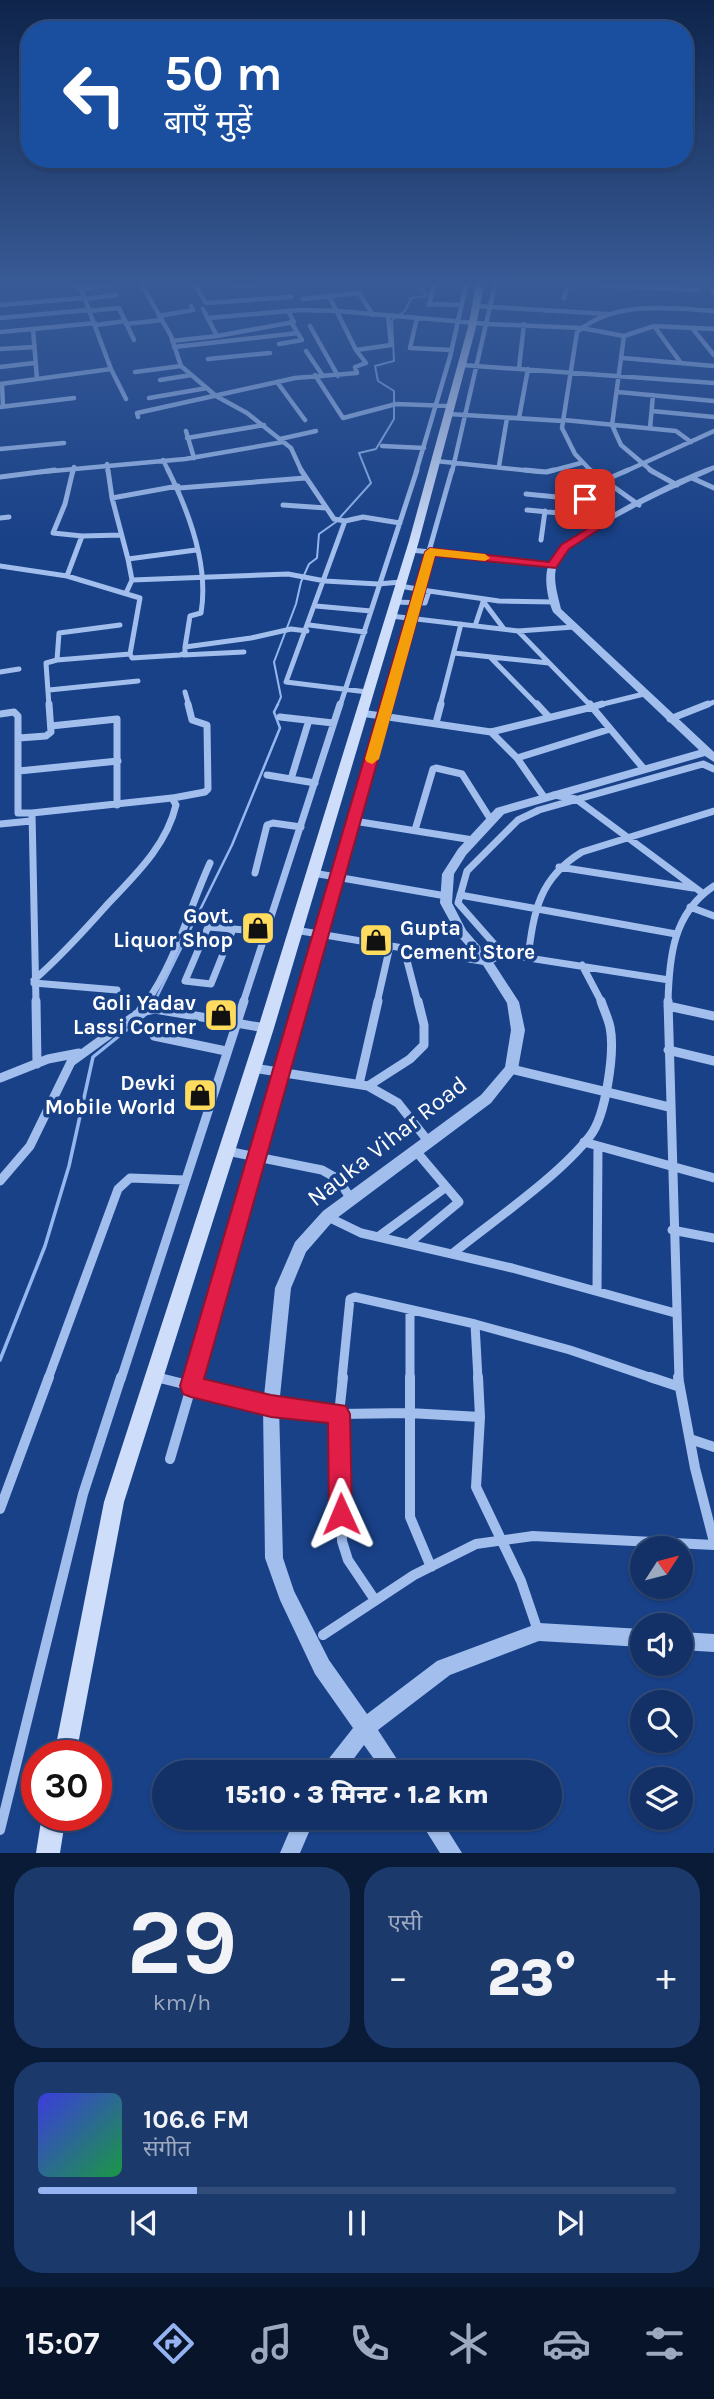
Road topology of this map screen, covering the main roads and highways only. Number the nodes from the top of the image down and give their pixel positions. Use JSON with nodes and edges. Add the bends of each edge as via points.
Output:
{"nodes":[{"id":1,"x":466,"y":371,"type":"edge"},
{"id":2,"x":68,"y":1740,"type":"edge"},
{"id":3,"x":51,"y":1831,"type":"edge"},
{"id":4,"x":48,"y":1853,"type":"edge"}],
"edges":[{"from":1,"to":2,"type":"main road","via":[[445,408],[436,461],[401,584],[266,1028],[114,1502]]},
{"from":3,"to":4,"type":"main road"}]}
